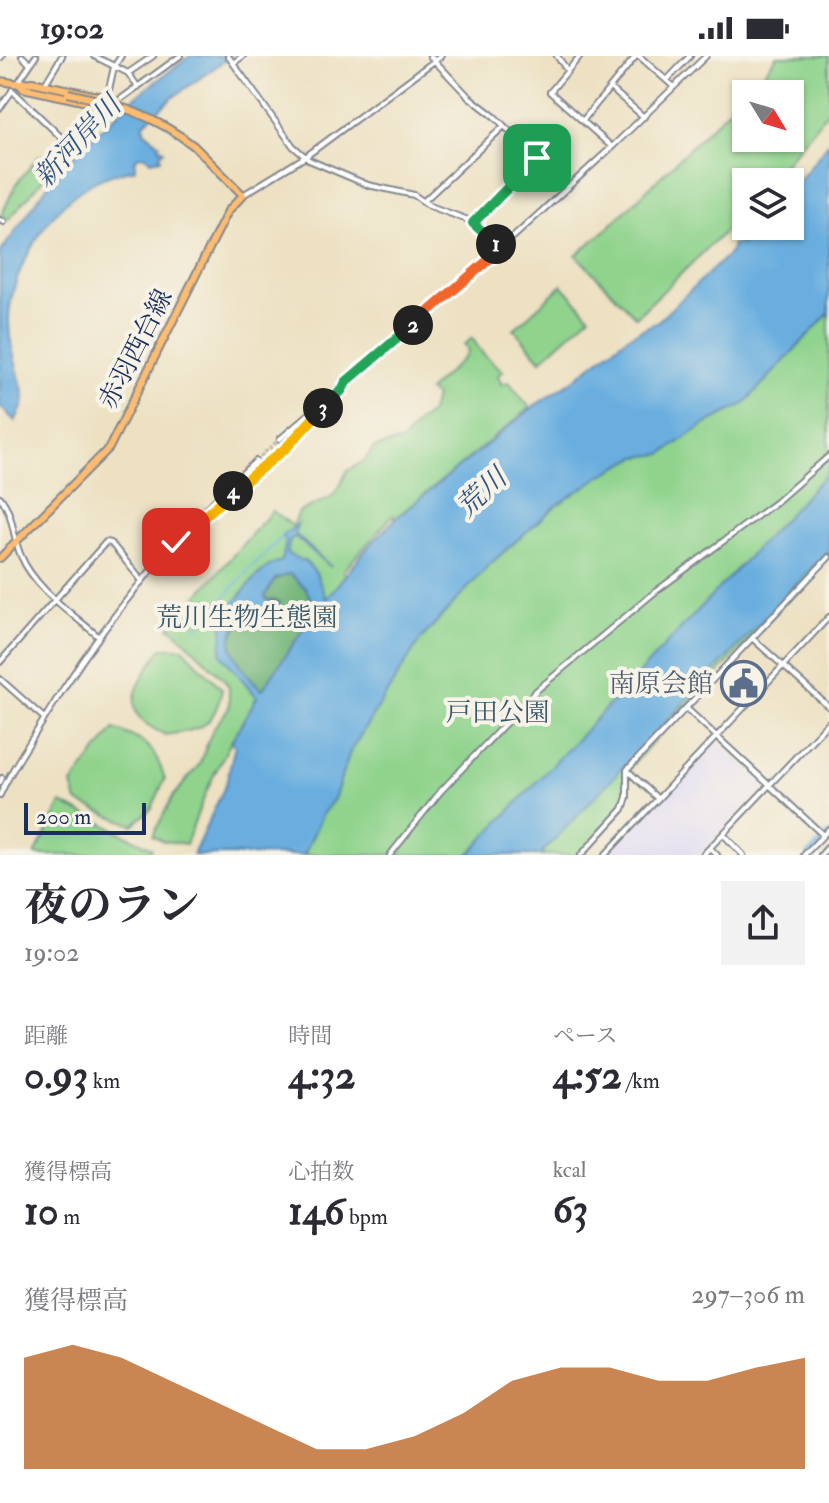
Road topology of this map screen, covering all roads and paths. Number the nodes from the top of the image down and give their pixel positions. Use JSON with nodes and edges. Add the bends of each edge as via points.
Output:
{"nodes":[{"id":1,"x":22,"y":56,"type":"edge"},
{"id":2,"x":36,"y":56,"type":"edge"},
{"id":3,"x":62,"y":56,"type":"edge"},
{"id":4,"x":94,"y":56,"type":"edge"},
{"id":5,"x":121,"y":56,"type":"edge"},
{"id":6,"x":153,"y":56,"type":"edge"},
{"id":7,"x":180,"y":56,"type":"edge"},
{"id":8,"x":228,"y":56,"type":"edge"},
{"id":9,"x":243,"y":56,"type":"edge"},
{"id":10,"x":430,"y":56,"type":"edge"},
{"id":11,"x":441,"y":56,"type":"edge"},
{"id":12,"x":557,"y":56,"type":"edge"},
{"id":13,"x":580,"y":56,"type":"edge"},
{"id":14,"x":640,"y":56,"type":"edge"},
{"id":15,"x":690,"y":56,"type":"edge"},
{"id":16,"x":706,"y":56,"type":"edge"},
{"id":17,"x":233,"y":62,"type":"junction"},
{"id":18,"x":435,"y":62,"type":"junction"},
{"id":19,"x":30,"y":64,"type":"junction"},
{"id":20,"x":114,"y":67,"type":"junction"},
{"id":21,"x":568,"y":71,"type":"junction"},
{"id":22,"x":128,"y":73,"type":"junction"},
{"id":23,"x":666,"y":80,"type":"junction"},
{"id":24,"x":0,"y":81,"type":"edge"},
{"id":25,"x":45,"y":84,"type":"junction"},
{"id":26,"x":15,"y":87,"type":"junction"},
{"id":27,"x":138,"y":87,"type":"junction"},
{"id":28,"x":674,"y":87,"type":"junction"},
{"id":29,"x":610,"y":88,"type":"junction"},
{"id":30,"x":107,"y":98,"type":"junction"},
{"id":31,"x":118,"y":101,"type":"junction"},
{"id":32,"x":0,"y":108,"type":"edge"},
{"id":33,"x":644,"y":117,"type":"junction"},
{"id":34,"x":584,"y":120,"type":"junction"},
{"id":35,"x":88,"y":122,"type":"dead end"},
{"id":36,"x":504,"y":126,"type":"junction"},
{"id":37,"x":612,"y":147,"type":"junction"},
{"id":38,"x":305,"y":157,"type":"junction"},
{"id":39,"x":537,"y":158,"type":"junction"},
{"id":40,"x":568,"y":188,"type":"junction"},
{"id":41,"x":243,"y":195,"type":"junction"},
{"id":42,"x":424,"y":201,"type":"junction"},
{"id":43,"x":473,"y":223,"type":"junction"},
{"id":44,"x":501,"y":249,"type":"junction"},
{"id":45,"x":346,"y":382,"type":"junction"},
{"id":46,"x":280,"y":439,"type":"tunnel mouth"},
{"id":47,"x":829,"y":456,"type":"edge"},
{"id":48,"x":256,"y":461,"type":"tunnel mouth"},
{"id":49,"x":0,"y":497,"type":"edge"},
{"id":50,"x":190,"y":526,"type":"junction"},
{"id":51,"x":16,"y":539,"type":"junction"},
{"id":52,"x":829,"y":557,"type":"edge"},
{"id":53,"x":0,"y":558,"type":"edge"},
{"id":54,"x":142,"y":581,"type":"junction"},
{"id":55,"x":56,"y":598,"type":"junction"},
{"id":56,"x":829,"y":617,"type":"edge"},
{"id":57,"x":99,"y":637,"type":"junction"},
{"id":58,"x":752,"y":638,"type":"junction"},
{"id":59,"x":0,"y":662,"type":"edge"},
{"id":60,"x":783,"y":666,"type":"junction"},
{"id":61,"x":0,"y":679,"type":"edge"},
{"id":62,"x":829,"y":707,"type":"edge"},
{"id":63,"x":686,"y":708,"type":"junction"},
{"id":64,"x":44,"y":718,"type":"junction"},
{"id":65,"x":829,"y":722,"type":"edge"},
{"id":66,"x":717,"y":736,"type":"junction"},
{"id":67,"x":627,"y":770,"type":"junction"},
{"id":68,"x":2,"y":779,"type":"edge"},
{"id":69,"x":769,"y":785,"type":"junction"},
{"id":70,"x":0,"y":795,"type":"edge"},
{"id":71,"x":658,"y":799,"type":"junction"},
{"id":72,"x":829,"y":829,"type":"edge"},
{"id":73,"x":723,"y":834,"type":"junction"},
{"id":74,"x":823,"y":835,"type":"junction"},
{"id":75,"x":829,"y":846,"type":"edge"},
{"id":76,"x":710,"y":848,"type":"junction"},
{"id":77,"x":584,"y":854,"type":"edge"},
{"id":78,"x":390,"y":855,"type":"edge"},
{"id":79,"x":605,"y":855,"type":"edge"},
{"id":80,"x":703,"y":855,"type":"edge"},
{"id":81,"x":717,"y":855,"type":"edge"},
{"id":82,"x":743,"y":855,"type":"edge"},
{"id":83,"x":804,"y":855,"type":"edge"},
{"id":84,"x":821,"y":855,"type":"edge"}],
"edges":[{"from":1,"to":19,"type":"street"},
{"from":2,"to":19,"type":"street"},
{"from":3,"to":25,"type":"street"},
{"from":4,"to":20,"type":"street"},
{"from":5,"to":20,"type":"street"},
{"from":6,"to":22,"type":"street"},
{"from":7,"to":27,"type":"street"},
{"from":8,"to":17,"type":"street"},
{"from":9,"to":17,"type":"street"},
{"from":10,"to":18,"type":"street"},
{"from":11,"to":18,"type":"street"},
{"from":12,"to":21,"type":"street"},
{"from":13,"to":21,"type":"street"},
{"from":14,"to":23,"type":"street"},
{"from":14,"to":29,"type":"street"},
{"from":15,"to":23,"type":"street"},
{"from":16,"to":28,"type":"street"},
{"from":17,"to":38,"type":"street"},
{"from":18,"to":36,"type":"street"},
{"from":18,"to":38,"type":"street"},
{"from":19,"to":26,"type":"street"},
{"from":20,"to":22,"type":"street"},
{"from":20,"to":30,"type":"street"},
{"from":21,"to":34,"type":"street","via":[[550,92]]},
{"from":22,"to":27,"type":"street"},
{"from":23,"to":28,"type":"street"},
{"from":24,"to":26,"type":"main road"},
{"from":25,"to":26,"type":"main road"},
{"from":25,"to":30,"type":"main road"},
{"from":26,"to":31,"type":"main road","via":[[110,107]]},
{"from":26,"to":32,"type":"street"},
{"from":26,"to":35,"type":"street","via":[[66,142]]},
{"from":26,"to":41,"type":"main road","bridge":true,"via":[[68,93],[158,121],[194,146]]},
{"from":27,"to":31,"type":"street"},
{"from":28,"to":33,"type":"street"},
{"from":29,"to":33,"type":"street"},
{"from":29,"to":34,"type":"street"},
{"from":30,"to":31,"type":"main road"},
{"from":33,"to":37,"type":"street"},
{"from":34,"to":37,"type":"street"},
{"from":36,"to":39,"type":"street"},
{"from":36,"to":42,"type":"street"},
{"from":37,"to":40,"type":"street"},
{"from":38,"to":41,"type":"street"},
{"from":38,"to":42,"type":"street"},
{"from":39,"to":40,"type":"street"},
{"from":39,"to":43,"type":"street"},
{"from":40,"to":44,"type":"street"},
{"from":41,"to":51,"type":"main road","name":"赤羽西台線","via":[[228,211],[107,451]]},
{"from":42,"to":43,"type":"street"},
{"from":43,"to":44,"type":"street"},
{"from":44,"to":45,"type":"street"},
{"from":45,"to":46,"type":"street"},
{"from":45,"to":50,"type":"street","via":[[286,448]]},
{"from":47,"to":78,"type":"street","via":[[542,686],[441,791]]},
{"from":48,"to":50,"type":"street"},
{"from":49,"to":51,"type":"street"},
{"from":50,"to":54,"type":"street"},
{"from":51,"to":53,"type":"main road","name":"赤羽西台線"},
{"from":51,"to":55,"type":"street","via":[[31,572]]},
{"from":52,"to":58,"type":"street"},
{"from":54,"to":55,"type":"street","via":[[106,542]]},
{"from":54,"to":57,"type":"street"},
{"from":55,"to":57,"type":"street"},
{"from":55,"to":59,"type":"street"},
{"from":56,"to":60,"type":"street"},
{"from":57,"to":64,"type":"street"},
{"from":58,"to":60,"type":"street"},
{"from":58,"to":63,"type":"street"},
{"from":60,"to":62,"type":"street"},
{"from":60,"to":66,"type":"street"},
{"from":61,"to":64,"type":"street"},
{"from":63,"to":66,"type":"street"},
{"from":63,"to":67,"type":"street"},
{"from":64,"to":68,"type":"street"},
{"from":65,"to":69,"type":"street"},
{"from":66,"to":69,"type":"street"},
{"from":66,"to":71,"type":"street"},
{"from":67,"to":71,"type":"street"},
{"from":67,"to":77,"type":"street","via":[[623,809]]},
{"from":68,"to":70,"type":"street"},
{"from":69,"to":73,"type":"street"},
{"from":69,"to":74,"type":"street"},
{"from":71,"to":79,"type":"street"},
{"from":72,"to":74,"type":"street"},
{"from":73,"to":76,"type":"street"},
{"from":73,"to":82,"type":"street"},
{"from":74,"to":83,"type":"street"},
{"from":75,"to":84,"type":"street"},
{"from":76,"to":80,"type":"street"},
{"from":76,"to":81,"type":"street"}]}
